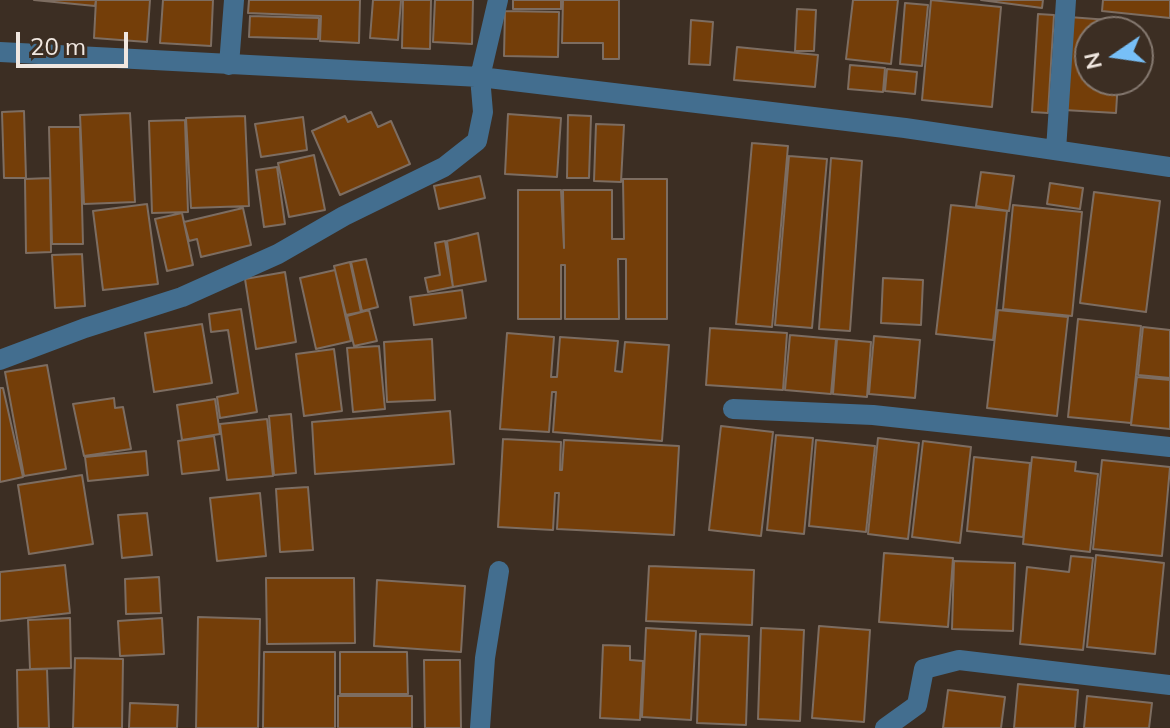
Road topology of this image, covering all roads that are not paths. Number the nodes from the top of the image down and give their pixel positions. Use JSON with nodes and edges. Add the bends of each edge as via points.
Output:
{"nodes":[{"id":1,"x":234,"y":0,"type":"edge"},
{"id":2,"x":498,"y":0,"type":"edge"},
{"id":3,"x":1066,"y":0,"type":"edge"},
{"id":4,"x":0,"y":52,"type":"edge"},
{"id":5,"x":229,"y":65,"type":"junction"},
{"id":6,"x":480,"y":77,"type":"junction"},
{"id":7,"x":1056,"y":150,"type":"junction"},
{"id":8,"x":1170,"y":167,"type":"edge"},
{"id":9,"x":0,"y":360,"type":"edge"},
{"id":10,"x":733,"y":409,"type":"dead end"},
{"id":11,"x":1170,"y":447,"type":"edge"},
{"id":12,"x":499,"y":571,"type":"dead end"},
{"id":13,"x":1170,"y":685,"type":"edge"},
{"id":14,"x":480,"y":728,"type":"edge"},
{"id":15,"x":885,"y":728,"type":"edge"}],
"edges":[{"from":1,"to":5,"type":"street"},
{"from":2,"to":6,"type":"street"},
{"from":3,"to":7,"type":"street"},
{"from":4,"to":5,"type":"street"},
{"from":5,"to":6,"type":"street"},
{"from":6,"to":7,"type":"street"},
{"from":6,"to":9,"type":"street","via":[[483,112],[477,141],[444,167],[196,291]]},
{"from":7,"to":8,"type":"street"},
{"from":10,"to":11,"type":"street","via":[[873,415]]},
{"from":12,"to":14,"type":"street"},
{"from":13,"to":15,"type":"street","via":[[959,660],[924,669],[917,705]]}]}
